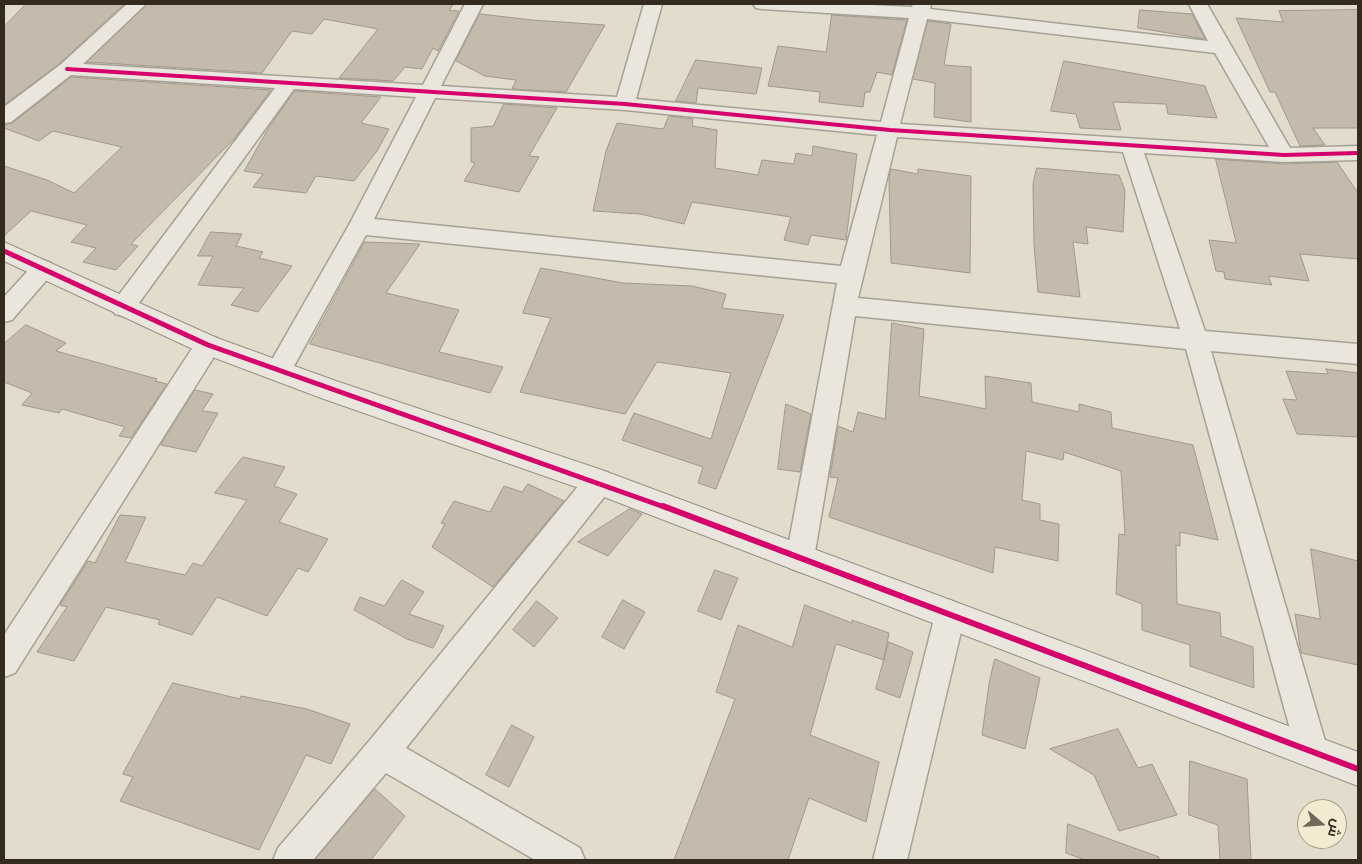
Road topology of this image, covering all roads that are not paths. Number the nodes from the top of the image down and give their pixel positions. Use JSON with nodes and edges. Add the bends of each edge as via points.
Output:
{"nodes":[{"id":1,"x":137,"y":4,"type":"edge"},
{"id":2,"x":474,"y":4,"type":"edge"},
{"id":3,"x":653,"y":4,"type":"edge"},
{"id":4,"x":762,"y":4,"type":"edge"},
{"id":5,"x":1198,"y":4,"type":"edge"},
{"id":6,"x":921,"y":8,"type":"edge"},
{"id":7,"x":1221,"y":48,"type":"junction"},
{"id":8,"x":66,"y":69,"type":"junction"},
{"id":9,"x":288,"y":84,"type":"junction"},
{"id":10,"x":430,"y":91,"type":"junction"},
{"id":11,"x":625,"y":104,"type":"junction"},
{"id":12,"x":4,"y":117,"type":"edge"},
{"id":13,"x":890,"y":130,"type":"junction"},
{"id":14,"x":1131,"y":146,"type":"junction"},
{"id":15,"x":1358,"y":152,"type":"edge"},
{"id":16,"x":1284,"y":155,"type":"junction"},
{"id":17,"x":360,"y":226,"type":"junction"},
{"id":18,"x":4,"y":250,"type":"edge"},
{"id":19,"x":43,"y":269,"type":"junction"},
{"id":20,"x":850,"y":276,"type":"junction"},
{"id":21,"x":846,"y":306,"type":"junction"},
{"id":22,"x":123,"y":307,"type":"junction"},
{"id":23,"x":4,"y":313,"type":"edge"},
{"id":24,"x":1196,"y":340,"type":"junction"},
{"id":25,"x":208,"y":344,"type":"junction"},
{"id":26,"x":1358,"y":354,"type":"edge"},
{"id":27,"x":279,"y":370,"type":"junction"},
{"id":28,"x":599,"y":482,"type":"junction"},
{"id":29,"x":800,"y":558,"type":"junction"},
{"id":30,"x":950,"y":615,"type":"junction"},
{"id":31,"x":4,"y":662,"type":"edge"},
{"id":32,"x":1312,"y":751,"type":"junction"},
{"id":33,"x":382,"y":752,"type":"junction"},
{"id":34,"x":1358,"y":769,"type":"edge"},
{"id":35,"x":290,"y":860,"type":"edge"},
{"id":36,"x":568,"y":860,"type":"edge"},
{"id":37,"x":890,"y":860,"type":"edge"}],
"edges":[{"from":1,"to":8,"type":"street"},
{"from":2,"to":10,"type":"street"},
{"from":3,"to":11,"type":"street"},
{"from":4,"to":6,"type":"street"},
{"from":5,"to":7,"type":"street"},
{"from":6,"to":7,"type":"street"},
{"from":6,"to":13,"type":"street"},
{"from":7,"to":16,"type":"street"},
{"from":8,"to":9,"type":"street"},
{"from":8,"to":12,"type":"street"},
{"from":9,"to":10,"type":"street"},
{"from":9,"to":22,"type":"street"},
{"from":10,"to":11,"type":"street"},
{"from":10,"to":17,"type":"street"},
{"from":11,"to":13,"type":"street"},
{"from":13,"to":14,"type":"street"},
{"from":13,"to":20,"type":"street"},
{"from":14,"to":16,"type":"street"},
{"from":14,"to":24,"type":"street"},
{"from":15,"to":16,"type":"street"},
{"from":17,"to":20,"type":"street"},
{"from":17,"to":27,"type":"street"},
{"from":18,"to":19,"type":"street"},
{"from":19,"to":22,"type":"street"},
{"from":19,"to":23,"type":"street"},
{"from":20,"to":21,"type":"street"},
{"from":21,"to":24,"type":"street"},
{"from":21,"to":29,"type":"street"},
{"from":22,"to":25,"type":"street"},
{"from":24,"to":26,"type":"street"},
{"from":24,"to":32,"type":"street"},
{"from":25,"to":27,"type":"street"},
{"from":25,"to":31,"type":"street"},
{"from":27,"to":28,"type":"street"},
{"from":28,"to":29,"type":"street"},
{"from":28,"to":33,"type":"street"},
{"from":29,"to":30,"type":"street"},
{"from":30,"to":32,"type":"street"},
{"from":30,"to":37,"type":"street"},
{"from":32,"to":34,"type":"street"},
{"from":33,"to":35,"type":"street"},
{"from":33,"to":36,"type":"street"}]}
